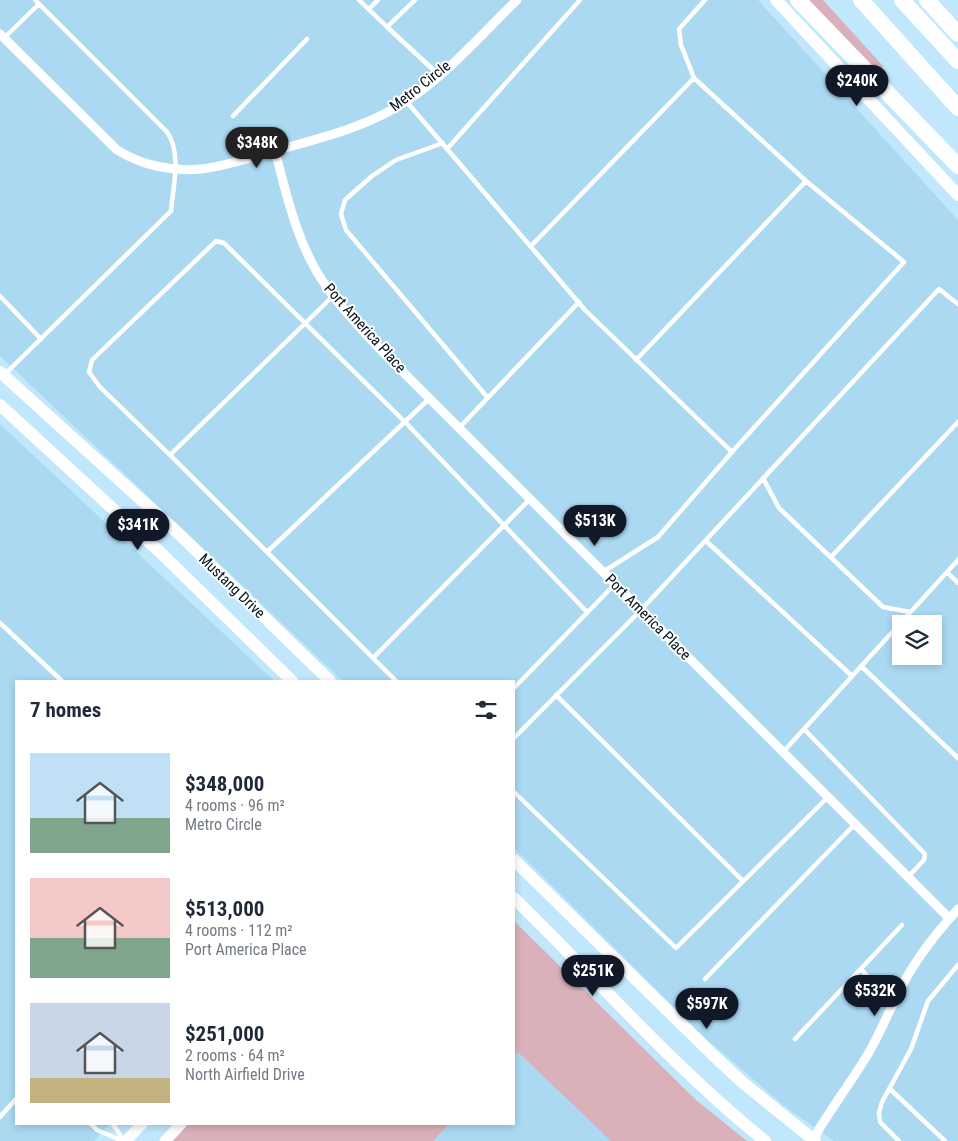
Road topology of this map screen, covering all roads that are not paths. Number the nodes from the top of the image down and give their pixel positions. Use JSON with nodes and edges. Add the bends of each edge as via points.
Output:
{"nodes":[{"id":1,"x":359,"y":0,"type":"edge"},
{"id":2,"x":378,"y":0,"type":"edge"},
{"id":3,"x":415,"y":0,"type":"edge"},
{"id":4,"x":517,"y":0,"type":"edge"},
{"id":5,"x":580,"y":0,"type":"edge"},
{"id":6,"x":705,"y":0,"type":"edge"},
{"id":7,"x":776,"y":0,"type":"edge"},
{"id":8,"x":798,"y":0,"type":"edge"},
{"id":9,"x":860,"y":0,"type":"edge"},
{"id":10,"x":902,"y":0,"type":"edge"},
{"id":11,"x":927,"y":0,"type":"edge"},
{"id":12,"x":37,"y":2,"type":"edge"},
{"id":13,"x":369,"y":9,"type":"junction"},
{"id":14,"x":387,"y":27,"type":"junction"},
{"id":15,"x":958,"y":34,"type":"edge"},
{"id":16,"x":2,"y":36,"type":"edge"},
{"id":17,"x":307,"y":39,"type":"dead end"},
{"id":18,"x":958,"y":61,"type":"edge"},
{"id":19,"x":439,"y":75,"type":"junction"},
{"id":20,"x":694,"y":78,"type":"junction"},
{"id":21,"x":406,"y":101,"type":"junction"},
{"id":22,"x":958,"y":108,"type":"edge"},
{"id":23,"x":233,"y":116,"type":"dead end"},
{"id":24,"x":443,"y":144,"type":"junction"},
{"id":25,"x":448,"y":148,"type":"junction"},
{"id":26,"x":275,"y":151,"type":"junction"},
{"id":27,"x":958,"y":166,"type":"edge"},
{"id":28,"x":175,"y":168,"type":"junction"},
{"id":29,"x":806,"y":181,"type":"junction"},
{"id":30,"x":958,"y":195,"type":"edge"},
{"id":31,"x":531,"y":246,"type":"junction"},
{"id":32,"x":0,"y":296,"type":"edge"},
{"id":33,"x":333,"y":296,"type":"junction"},
{"id":34,"x":579,"y":302,"type":"junction"},
{"id":35,"x":958,"y":304,"type":"edge"},
{"id":36,"x":304,"y":324,"type":"junction"},
{"id":37,"x":41,"y":339,"type":"junction"},
{"id":38,"x":636,"y":360,"type":"junction"},
{"id":39,"x":2,"y":374,"type":"edge"},
{"id":40,"x":430,"y":398,"type":"junction"},
{"id":41,"x":488,"y":398,"type":"junction"},
{"id":42,"x":0,"y":405,"type":"edge"},
{"id":43,"x":405,"y":422,"type":"junction"},
{"id":44,"x":958,"y":422,"type":"edge"},
{"id":45,"x":460,"y":428,"type":"junction"},
{"id":46,"x":732,"y":452,"type":"junction"},
{"id":47,"x":170,"y":455,"type":"junction"},
{"id":48,"x":763,"y":478,"type":"junction"},
{"id":49,"x":531,"y":498,"type":"junction"},
{"id":50,"x":504,"y":525,"type":"junction"},
{"id":51,"x":706,"y":541,"type":"junction"},
{"id":52,"x":267,"y":552,"type":"junction"},
{"id":53,"x":831,"y":557,"type":"junction"},
{"id":54,"x":958,"y":560,"type":"edge"},
{"id":55,"x":603,"y":572,"type":"junction"},
{"id":56,"x":947,"y":572,"type":"junction"},
{"id":57,"x":958,"y":583,"type":"edge"},
{"id":58,"x":615,"y":584,"type":"junction"},
{"id":59,"x":641,"y":610,"type":"junction"},
{"id":60,"x":587,"y":612,"type":"junction"},
{"id":61,"x":910,"y":612,"type":"junction"},
{"id":62,"x":0,"y":623,"type":"edge"},
{"id":63,"x":373,"y":658,"type":"junction"},
{"id":64,"x":861,"y":666,"type":"junction"},
{"id":65,"x":852,"y":676,"type":"junction"},
{"id":66,"x":61,"y":680,"type":"edge"},
{"id":67,"x":291,"y":680,"type":"edge"},
{"id":68,"x":329,"y":680,"type":"edge"},
{"id":69,"x":395,"y":680,"type":"edge"},
{"id":70,"x":515,"y":687,"type":"edge"},
{"id":71,"x":556,"y":695,"type":"junction"},
{"id":72,"x":804,"y":729,"type":"junction"},
{"id":73,"x":515,"y":737,"type":"edge"},
{"id":74,"x":783,"y":752,"type":"junction"},
{"id":75,"x":958,"y":758,"type":"edge"},
{"id":76,"x":515,"y":793,"type":"edge"},
{"id":77,"x":828,"y":797,"type":"junction"},
{"id":78,"x":855,"y":824,"type":"junction"},
{"id":79,"x":515,"y":861,"type":"edge"},
{"id":80,"x":907,"y":878,"type":"junction"},
{"id":81,"x":743,"y":881,"type":"junction"},
{"id":82,"x":515,"y":899,"type":"edge"},
{"id":83,"x":958,"y":909,"type":"edge"},
{"id":84,"x":515,"y":910,"type":"edge"},
{"id":85,"x":950,"y":918,"type":"junction"},
{"id":86,"x":902,"y":926,"type":"dead end"},
{"id":87,"x":565,"y":950,"type":"junction"},
{"id":88,"x":958,"y":965,"type":"edge"},
{"id":89,"x":861,"y":969,"type":"junction"},
{"id":90,"x":706,"y":979,"type":"dead end"},
{"id":91,"x":892,"y":1005,"type":"junction"},
{"id":92,"x":795,"y":1039,"type":"dead end"},
{"id":93,"x":890,"y":1089,"type":"junction"},
{"id":94,"x":15,"y":1100,"type":"edge"},
{"id":95,"x":0,"y":1117,"type":"edge"},
{"id":96,"x":92,"y":1125,"type":"edge"},
{"id":97,"x":114,"y":1125,"type":"edge"},
{"id":98,"x":141,"y":1125,"type":"edge"},
{"id":99,"x":180,"y":1125,"type":"edge"},
{"id":100,"x":813,"y":1140,"type":"edge"},
{"id":101,"x":124,"y":1141,"type":"edge"},
{"id":102,"x":165,"y":1141,"type":"edge"},
{"id":103,"x":765,"y":1141,"type":"edge"},
{"id":104,"x":899,"y":1141,"type":"edge"},
{"id":105,"x":945,"y":1141,"type":"edge"}],
"edges":[{"from":1,"to":13,"type":"lane"},
{"from":2,"to":13,"type":"lane"},
{"from":3,"to":14,"type":"lane"},
{"from":4,"to":19,"type":"street","name":"Metro Circle"},
{"from":5,"to":25,"type":"lane"},
{"from":6,"to":20,"type":"lane","via":[[679,29],[681,45]]},
{"from":7,"to":30,"type":"main road"},
{"from":8,"to":27,"type":"highway"},
{"from":9,"to":22,"type":"highway"},
{"from":10,"to":18,"type":"highway"},
{"from":11,"to":15,"type":"highway"},
{"from":12,"to":16,"type":"lane"},
{"from":12,"to":28,"type":"lane","via":[[167,132],[173,141]]},
{"from":13,"to":14,"type":"lane"},
{"from":14,"to":19,"type":"lane"},
{"from":16,"to":28,"type":"street","name":"Metro Circle","via":[[117,150],[129,158]]},
{"from":17,"to":23,"type":"lane"},
{"from":19,"to":21,"type":"street","name":"Metro Circle"},
{"from":20,"to":29,"type":"lane"},
{"from":20,"to":31,"type":"lane"},
{"from":21,"to":24,"type":"lane"},
{"from":21,"to":26,"type":"street","name":"Metro Circle","via":[[348,131]]},
{"from":24,"to":25,"type":"lane"},
{"from":24,"to":41,"type":"lane","via":[[396,160],[372,176],[345,200],[342,214],[346,230]]},
{"from":25,"to":31,"type":"lane"},
{"from":26,"to":28,"type":"street","name":"Metro Circle","via":[[200,169]]},
{"from":26,"to":33,"type":"street","name":"Port America Place","via":[[296,224],[311,261]]},
{"from":28,"to":37,"type":"lane","via":[[171,211]]},
{"from":29,"to":38,"type":"lane"},
{"from":29,"to":46,"type":"lane","via":[[904,262]]},
{"from":31,"to":34,"type":"lane"},
{"from":32,"to":37,"type":"lane"},
{"from":33,"to":36,"type":"lane"},
{"from":33,"to":40,"type":"street","name":"Port America Place","via":[[375,344]]},
{"from":34,"to":38,"type":"lane"},
{"from":34,"to":41,"type":"lane"},
{"from":35,"to":48,"type":"lane","via":[[939,289]]},
{"from":36,"to":43,"type":"lane"},
{"from":36,"to":47,"type":"lane"},
{"from":36,"to":47,"type":"lane","via":[[224,243],[216,241],[92,360],[89,372],[100,387]]},
{"from":37,"to":39,"type":"lane"},
{"from":38,"to":46,"type":"lane"},
{"from":39,"to":68,"type":"main road","name":"Mustang Drive","via":[[179,534]]},
{"from":40,"to":43,"type":"lane"},
{"from":40,"to":45,"type":"street","name":"Port America Place"},
{"from":41,"to":45,"type":"lane"},
{"from":42,"to":67,"type":"main road","name":"Mustang Drive"},
{"from":43,"to":50,"type":"lane"},
{"from":43,"to":52,"type":"lane"},
{"from":44,"to":53,"type":"lane"},
{"from":45,"to":49,"type":"street","name":"Port America Place"},
{"from":46,"to":55,"type":"lane","via":[[658,537]]},
{"from":47,"to":52,"type":"lane"},
{"from":48,"to":51,"type":"lane"},
{"from":48,"to":53,"type":"lane","via":[[779,508]]},
{"from":49,"to":50,"type":"lane"},
{"from":49,"to":55,"type":"street","name":"Port America Place"},
{"from":50,"to":60,"type":"lane"},
{"from":50,"to":63,"type":"lane"},
{"from":51,"to":59,"type":"lane"},
{"from":51,"to":65,"type":"lane"},
{"from":52,"to":63,"type":"lane"},
{"from":53,"to":61,"type":"lane","via":[[884,607]]},
{"from":54,"to":56,"type":"lane"},
{"from":55,"to":58,"type":"street","name":"Port America Place"},
{"from":56,"to":57,"type":"lane"},
{"from":56,"to":61,"type":"lane"},
{"from":58,"to":59,"type":"street","name":"Port America Place"},
{"from":58,"to":60,"type":"lane"},
{"from":59,"to":71,"type":"lane"},
{"from":59,"to":74,"type":"street","name":"Port America Place"},
{"from":60,"to":70,"type":"lane"},
{"from":61,"to":64,"type":"lane"},
{"from":62,"to":66,"type":"lane"},
{"from":63,"to":69,"type":"lane"},
{"from":64,"to":65,"type":"lane"},
{"from":64,"to":75,"type":"lane"},
{"from":65,"to":72,"type":"lane"},
{"from":71,"to":73,"type":"lane"},
{"from":71,"to":81,"type":"lane"},
{"from":72,"to":74,"type":"lane"},
{"from":72,"to":80,"type":"lane","via":[[925,854],[924,860]]},
{"from":74,"to":77,"type":"street","name":"Port America Place"},
{"from":76,"to":81,"type":"lane","via":[[676,948]]},
{"from":77,"to":78,"type":"street","name":"Port America Place"},
{"from":77,"to":81,"type":"lane"},
{"from":78,"to":80,"type":"street","name":"Port America Place"},
{"from":78,"to":90,"type":"lane"},
{"from":79,"to":100,"type":"main road","via":[[712,1054]]},
{"from":80,"to":85,"type":"street","name":"Port America Place"},
{"from":82,"to":87,"type":"main road"},
{"from":83,"to":85,"type":"street"},
{"from":84,"to":87,"type":"main road"},
{"from":85,"to":91,"type":"street","via":[[914,964]]},
{"from":86,"to":89,"type":"lane"},
{"from":87,"to":103,"type":"main road","via":[[631,1017]]},
{"from":88,"to":93,"type":"lane","via":[[928,1001],[911,1049]]},
{"from":89,"to":91,"type":"lane"},
{"from":89,"to":92,"type":"lane"},
{"from":91,"to":100,"type":"street","via":[[884,1026],[856,1074]]},
{"from":93,"to":104,"type":"lane","via":[[882,1102],[880,1122]]},
{"from":93,"to":105,"type":"lane"},
{"from":94,"to":95,"type":"lane"},
{"from":96,"to":101,"type":"lane"},
{"from":97,"to":101,"type":"lane"},
{"from":98,"to":101,"type":"street"},
{"from":99,"to":102,"type":"street"}]}
